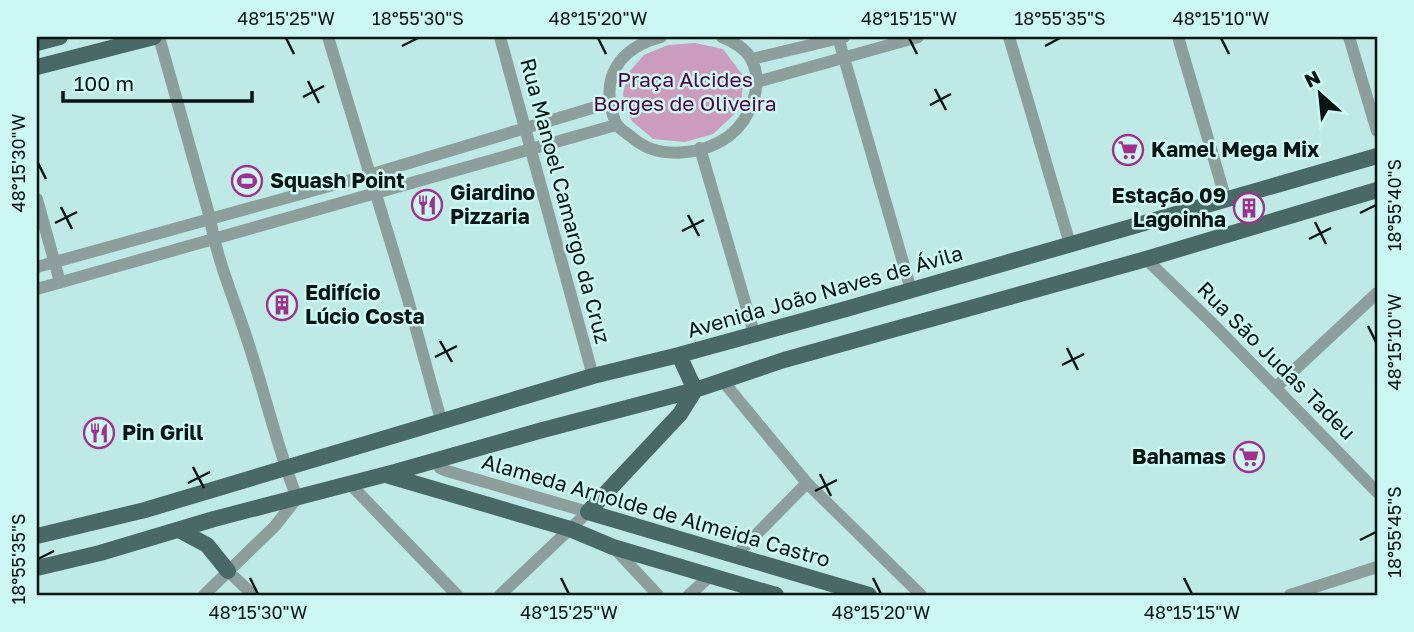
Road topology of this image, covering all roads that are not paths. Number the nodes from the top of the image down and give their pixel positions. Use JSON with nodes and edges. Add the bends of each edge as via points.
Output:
{"nodes":[{"id":1,"x":60,"y":37,"type":"edge"},
{"id":2,"x":156,"y":37,"type":"edge"},
{"id":3,"x":328,"y":37,"type":"edge"},
{"id":4,"x":500,"y":37,"type":"edge"},
{"id":5,"x":662,"y":37,"type":"edge"},
{"id":6,"x":722,"y":37,"type":"edge"},
{"id":7,"x":840,"y":37,"type":"edge"},
{"id":8,"x":918,"y":37,"type":"edge"},
{"id":9,"x":1009,"y":37,"type":"edge"},
{"id":10,"x":1178,"y":37,"type":"edge"},
{"id":11,"x":1349,"y":37,"type":"edge"},
{"id":12,"x":37,"y":43,"type":"edge"},
{"id":13,"x":844,"y":57,"type":"junction"},
{"id":14,"x":752,"y":59,"type":"junction"},
{"id":15,"x":37,"y":67,"type":"edge"},
{"id":16,"x":757,"y":82,"type":"junction"},
{"id":17,"x":609,"y":103,"type":"junction"},
{"id":18,"x":616,"y":125,"type":"junction"},
{"id":19,"x":524,"y":129,"type":"junction"},
{"id":20,"x":1377,"y":131,"type":"edge"},
{"id":21,"x":529,"y":148,"type":"junction"},
{"id":22,"x":700,"y":148,"type":"junction"},
{"id":23,"x":1377,"y":156,"type":"edge"},
{"id":24,"x":369,"y":175,"type":"junction"},
{"id":25,"x":1377,"y":190,"type":"edge"},
{"id":26,"x":375,"y":193,"type":"junction"},
{"id":27,"x":37,"y":199,"type":"edge"},
{"id":28,"x":1226,"y":200,"type":"junction"},
{"id":29,"x":210,"y":218,"type":"junction"},
{"id":30,"x":214,"y":240,"type":"junction"},
{"id":31,"x":1070,"y":244,"type":"junction"},
{"id":32,"x":1146,"y":259,"type":"junction"},
{"id":33,"x":55,"y":262,"type":"junction"},
{"id":34,"x":37,"y":267,"type":"edge"},
{"id":35,"x":60,"y":282,"type":"junction"},
{"id":36,"x":37,"y":289,"type":"edge"},
{"id":37,"x":911,"y":290,"type":"junction"},
{"id":38,"x":1377,"y":293,"type":"edge"},
{"id":39,"x":754,"y":333,"type":"junction"},
{"id":40,"x":679,"y":355,"type":"junction"},
{"id":41,"x":593,"y":376,"type":"junction"},
{"id":42,"x":722,"y":380,"type":"junction"},
{"id":43,"x":1275,"y":388,"type":"junction"},
{"id":44,"x":695,"y":390,"type":"junction"},
{"id":45,"x":441,"y":420,"type":"junction"},
{"id":46,"x":436,"y":460,"type":"junction"},
{"id":47,"x":285,"y":466,"type":"junction"},
{"id":48,"x":386,"y":475,"type":"junction"},
{"id":49,"x":807,"y":483,"type":"junction"},
{"id":50,"x":350,"y":484,"type":"junction"},
{"id":51,"x":1377,"y":492,"type":"edge"},
{"id":52,"x":297,"y":498,"type":"junction"},
{"id":53,"x":588,"y":512,"type":"junction"},
{"id":54,"x":570,"y":529,"type":"junction"},
{"id":55,"x":179,"y":530,"type":"junction"},
{"id":56,"x":37,"y":536,"type":"edge"},
{"id":57,"x":613,"y":547,"type":"junction"},
{"id":58,"x":735,"y":556,"type":"junction"},
{"id":59,"x":1377,"y":566,"type":"edge"},
{"id":60,"x":37,"y":568,"type":"edge"},
{"id":61,"x":228,"y":571,"type":"junction"},
{"id":62,"x":709,"y":577,"type":"junction"},
{"id":63,"x":204,"y":595,"type":"edge"},
{"id":64,"x":253,"y":595,"type":"edge"},
{"id":65,"x":457,"y":595,"type":"edge"},
{"id":66,"x":500,"y":595,"type":"edge"},
{"id":67,"x":658,"y":595,"type":"edge"},
{"id":68,"x":689,"y":595,"type":"edge"},
{"id":69,"x":776,"y":595,"type":"edge"},
{"id":70,"x":869,"y":595,"type":"edge"},
{"id":71,"x":921,"y":595,"type":"edge"},
{"id":72,"x":1290,"y":595,"type":"edge"}],
"edges":[{"from":1,"to":12,"type":"main road"},
{"from":2,"to":15,"type":"main road"},
{"from":2,"to":29,"type":"street"},
{"from":3,"to":24,"type":"street"},
{"from":4,"to":19,"type":"street","name":"Rua Manoel Camargo da Cruz"},
{"from":5,"to":17,"type":"street","via":[[634,47],[620,59],[608,90]]},
{"from":6,"to":14,"type":"street"},
{"from":7,"to":13,"type":"street"},
{"from":7,"to":14,"type":"street"},
{"from":8,"to":13,"type":"street"},
{"from":9,"to":31,"type":"street"},
{"from":10,"to":28,"type":"street"},
{"from":11,"to":20,"type":"street"},
{"from":13,"to":16,"type":"street"},
{"from":13,"to":37,"type":"street"},
{"from":14,"to":16,"type":"street"},
{"from":16,"to":22,"type":"street","via":[[743,121],[729,136]]},
{"from":17,"to":18,"type":"street"},
{"from":17,"to":19,"type":"street"},
{"from":18,"to":21,"type":"street"},
{"from":18,"to":22,"type":"street","via":[[655,151]]},
{"from":19,"to":21,"type":"street","name":"Rua Manoel Camargo da Cruz"},
{"from":19,"to":24,"type":"street"},
{"from":21,"to":26,"type":"street"},
{"from":21,"to":41,"type":"street","name":"Rua Manoel Camargo da Cruz"},
{"from":22,"to":39,"type":"street"},
{"from":23,"to":28,"type":"main road","name":"Avenida João Naves de Ávila"},
{"from":24,"to":26,"type":"street"},
{"from":24,"to":29,"type":"street"},
{"from":25,"to":32,"type":"main road"},
{"from":26,"to":30,"type":"street"},
{"from":26,"to":45,"type":"street"},
{"from":27,"to":33,"type":"street"},
{"from":28,"to":31,"type":"main road","name":"Avenida João Naves de Ávila"},
{"from":29,"to":30,"type":"street"},
{"from":29,"to":33,"type":"street"},
{"from":30,"to":35,"type":"street"},
{"from":30,"to":47,"type":"street"},
{"from":31,"to":37,"type":"main road","name":"Avenida João Naves de Ávila"},
{"from":32,"to":42,"type":"main road"},
{"from":32,"to":43,"type":"street","name":"Rua São Judas Tadeu"},
{"from":33,"to":34,"type":"street"},
{"from":33,"to":35,"type":"street"},
{"from":35,"to":36,"type":"street"},
{"from":37,"to":39,"type":"main road","name":"Avenida João Naves de Ávila"},
{"from":38,"to":43,"type":"street"},
{"from":39,"to":40,"type":"main road","name":"Avenida João Naves de Ávila"},
{"from":40,"to":41,"type":"main road","name":"Avenida João Naves de Ávila"},
{"from":40,"to":44,"type":"main road"},
{"from":41,"to":45,"type":"main road","name":"Avenida João Naves de Ávila"},
{"from":42,"to":44,"type":"main road"},
{"from":42,"to":49,"type":"street"},
{"from":43,"to":51,"type":"street","name":"Rua São Judas Tadeu"},
{"from":44,"to":46,"type":"main road"},
{"from":44,"to":53,"type":"main road","via":[[680,414]]},
{"from":45,"to":47,"type":"main road","name":"Avenida João Naves de Ávila"},
{"from":46,"to":48,"type":"main road"},
{"from":46,"to":53,"type":"street","name":"Alameda Arnolde de Almeida Castro","via":[[447,471]]},
{"from":47,"to":52,"type":"street"},
{"from":47,"to":56,"type":"main road","name":"Avenida João Naves de Ávila","via":[[107,520]]},
{"from":48,"to":50,"type":"main road"},
{"from":48,"to":54,"type":"main road","name":"Alameda Arnolde de Almeida Castro"},
{"from":49,"to":58,"type":"street"},
{"from":49,"to":71,"type":"street"},
{"from":50,"to":52,"type":"main road"},
{"from":50,"to":65,"type":"street"},
{"from":52,"to":55,"type":"main road"},
{"from":52,"to":61,"type":"street"},
{"from":53,"to":54,"type":"street"},
{"from":53,"to":58,"type":"main road","name":"Alameda Arnolde de Almeida Castro"},
{"from":54,"to":57,"type":"main road","name":"Alameda Arnolde de Almeida Castro"},
{"from":54,"to":66,"type":"street"},
{"from":55,"to":60,"type":"main road"},
{"from":55,"to":61,"type":"main road","via":[[207,545]]},
{"from":57,"to":62,"type":"main road","name":"Alameda Arnolde de Almeida Castro"},
{"from":57,"to":67,"type":"street"},
{"from":58,"to":70,"type":"main road","name":"Alameda Arnolde de Almeida Castro"},
{"from":59,"to":72,"type":"street"},
{"from":61,"to":63,"type":"street"},
{"from":61,"to":64,"type":"street"},
{"from":62,"to":68,"type":"street"},
{"from":62,"to":69,"type":"main road","name":"Alameda Arnolde de Almeida Castro"}]}
